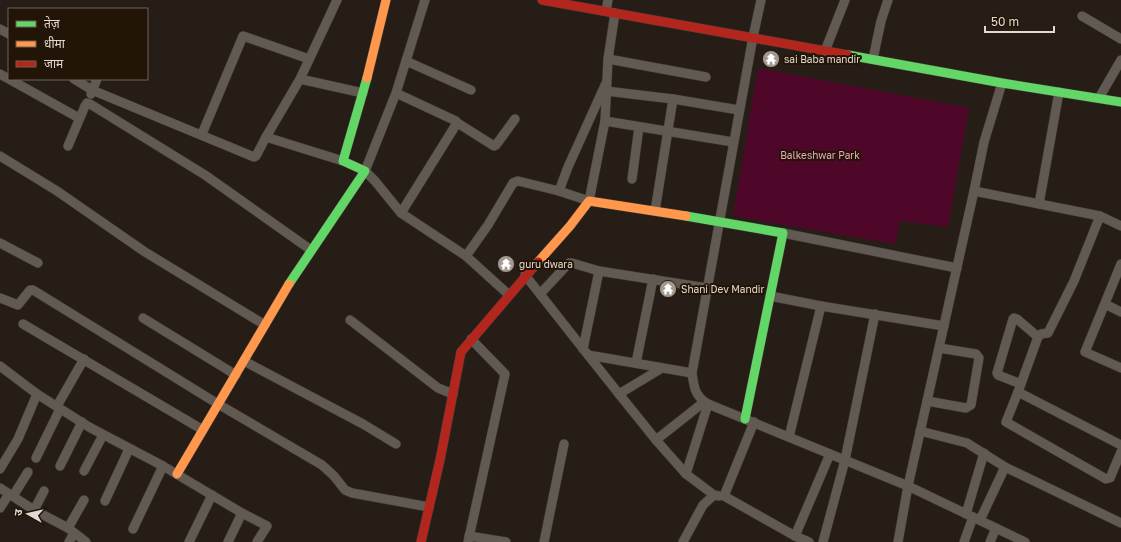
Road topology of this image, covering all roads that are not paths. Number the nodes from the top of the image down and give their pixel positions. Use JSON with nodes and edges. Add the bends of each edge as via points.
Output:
{"nodes":[{"id":1,"x":337,"y":0,"type":"edge"},
{"id":2,"x":386,"y":0,"type":"edge"},
{"id":3,"x":425,"y":0,"type":"edge"},
{"id":4,"x":608,"y":0,"type":"edge"},
{"id":5,"x":761,"y":0,"type":"edge"},
{"id":6,"x":845,"y":0,"type":"edge"},
{"id":7,"x":888,"y":0,"type":"edge"},
{"id":8,"x":548,"y":1,"type":"edge"},
{"id":9,"x":611,"y":12,"type":"junction"},
{"id":10,"x":1082,"y":16,"type":"dead end"},
{"id":11,"x":753,"y":37,"type":"junction"},
{"id":12,"x":1121,"y":39,"type":"edge"},
{"id":13,"x":825,"y":51,"type":"junction"},
{"id":14,"x":309,"y":59,"type":"junction"},
{"id":15,"x":608,"y":59,"type":"junction"},
{"id":16,"x":873,"y":60,"type":"junction"},
{"id":17,"x":1121,"y":60,"type":"edge"},
{"id":18,"x":406,"y":61,"type":"junction"},
{"id":19,"x":706,"y":77,"type":"dead end"},
{"id":20,"x":300,"y":79,"type":"junction"},
{"id":21,"x":11,"y":80,"type":"edge"},
{"id":22,"x":76,"y":80,"type":"edge"},
{"id":23,"x":97,"y":80,"type":"edge"},
{"id":24,"x":1002,"y":83,"type":"junction"},
{"id":25,"x":606,"y":87,"type":"junction"},
{"id":26,"x":92,"y":90,"type":"junction"},
{"id":27,"x":471,"y":90,"type":"dead end"},
{"id":28,"x":1060,"y":92,"type":"junction"},
{"id":29,"x":363,"y":93,"type":"junction"},
{"id":30,"x":396,"y":93,"type":"junction"},
{"id":31,"x":1099,"y":98,"type":"junction"},
{"id":32,"x":673,"y":99,"type":"junction"},
{"id":33,"x":1121,"y":102,"type":"edge"},
{"id":34,"x":87,"y":103,"type":"junction"},
{"id":35,"x":739,"y":110,"type":"junction"},
{"id":36,"x":79,"y":118,"type":"junction"},
{"id":37,"x":515,"y":120,"type":"dead end"},
{"id":38,"x":605,"y":121,"type":"junction"},
{"id":39,"x":456,"y":122,"type":"junction"},
{"id":40,"x":640,"y":126,"type":"junction"},
{"id":41,"x":668,"y":131,"type":"junction"},
{"id":42,"x":202,"y":134,"type":"junction"},
{"id":43,"x":266,"y":137,"type":"junction"},
{"id":44,"x":733,"y":142,"type":"junction"},
{"id":45,"x":68,"y":146,"type":"dead end"},
{"id":46,"x":0,"y":156,"type":"edge"},
{"id":47,"x":343,"y":161,"type":"junction"},
{"id":48,"x":365,"y":171,"type":"junction"},
{"id":49,"x":632,"y":179,"type":"dead end"},
{"id":50,"x":974,"y":190,"type":"junction"},
{"id":51,"x":559,"y":191,"type":"junction"},
{"id":52,"x":589,"y":202,"type":"junction"},
{"id":53,"x":1038,"y":204,"type":"junction"},
{"id":54,"x":655,"y":211,"type":"junction"},
{"id":55,"x":401,"y":213,"type":"junction"},
{"id":56,"x":1100,"y":216,"type":"junction"},
{"id":57,"x":719,"y":221,"type":"junction"},
{"id":58,"x":1121,"y":226,"type":"edge"},
{"id":59,"x":783,"y":233,"type":"junction"},
{"id":60,"x":0,"y":243,"type":"edge"},
{"id":61,"x":312,"y":250,"type":"junction"},
{"id":62,"x":466,"y":256,"type":"junction"},
{"id":63,"x":38,"y":263,"type":"dead end"},
{"id":64,"x":1121,"y":264,"type":"edge"},
{"id":65,"x":957,"y":268,"type":"junction"},
{"id":66,"x":599,"y":270,"type":"junction"},
{"id":67,"x":525,"y":275,"type":"junction"},
{"id":68,"x":653,"y":279,"type":"junction"},
{"id":69,"x":707,"y":288,"type":"junction"},
{"id":70,"x":540,"y":294,"type":"junction"},
{"id":71,"x":509,"y":295,"type":"junction"},
{"id":72,"x":770,"y":296,"type":"junction"},
{"id":73,"x":0,"y":298,"type":"edge"},
{"id":74,"x":1105,"y":304,"type":"junction"},
{"id":75,"x":821,"y":306,"type":"junction"},
{"id":76,"x":1121,"y":312,"type":"edge"},
{"id":77,"x":875,"y":314,"type":"junction"},
{"id":78,"x":143,"y":318,"type":"dead end"},
{"id":79,"x":350,"y":320,"type":"dead end"},
{"id":80,"x":23,"y":324,"type":"dead end"},
{"id":81,"x":265,"y":325,"type":"junction"},
{"id":82,"x":944,"y":326,"type":"junction"},
{"id":83,"x":1038,"y":337,"type":"junction"},
{"id":84,"x":471,"y":339,"type":"junction"},
{"id":85,"x":939,"y":348,"type":"junction"},
{"id":86,"x":585,"y":352,"type":"junction"},
{"id":87,"x":84,"y":360,"type":"junction"},
{"id":88,"x":244,"y":361,"type":"junction"},
{"id":89,"x":636,"y":363,"type":"junction"},
{"id":90,"x":0,"y":366,"type":"edge"},
{"id":91,"x":662,"y":368,"type":"junction"},
{"id":92,"x":1121,"y":368,"type":"edge"},
{"id":93,"x":692,"y":373,"type":"junction"},
{"id":94,"x":236,"y":375,"type":"junction"},
{"id":95,"x":1020,"y":388,"type":"junction"},
{"id":96,"x":37,"y":394,"type":"junction"},
{"id":97,"x":453,"y":394,"type":"junction"},
{"id":98,"x":619,"y":394,"type":"junction"},
{"id":99,"x":927,"y":401,"type":"junction"},
{"id":100,"x":706,"y":403,"type":"junction"},
{"id":101,"x":218,"y":404,"type":"junction"},
{"id":102,"x":59,"y":407,"type":"junction"},
{"id":103,"x":750,"y":420,"type":"junction"},
{"id":104,"x":82,"y":422,"type":"junction"},
{"id":105,"x":203,"y":430,"type":"junction"},
{"id":106,"x":920,"y":431,"type":"junction"},
{"id":107,"x":103,"y":434,"type":"junction"},
{"id":108,"x":789,"y":437,"type":"junction"},
{"id":109,"x":656,"y":440,"type":"junction"},
{"id":110,"x":396,"y":444,"type":"dead end"},
{"id":111,"x":564,"y":444,"type":"dead end"},
{"id":112,"x":1121,"y":445,"type":"edge"},
{"id":113,"x":129,"y":449,"type":"junction"},
{"id":114,"x":1121,"y":452,"type":"edge"},
{"id":115,"x":830,"y":454,"type":"junction"},
{"id":116,"x":984,"y":454,"type":"junction"},
{"id":117,"x":36,"y":458,"type":"dead end"},
{"id":118,"x":845,"y":460,"type":"junction"},
{"id":119,"x":60,"y":466,"type":"dead end"},
{"id":120,"x":163,"y":466,"type":"junction"},
{"id":121,"x":1005,"y":467,"type":"junction"},
{"id":122,"x":0,"y":469,"type":"edge"},
{"id":123,"x":84,"y":471,"type":"dead end"},
{"id":124,"x":28,"y":472,"type":"dead end"},
{"id":125,"x":177,"y":474,"type":"junction"},
{"id":126,"x":686,"y":474,"type":"junction"},
{"id":127,"x":908,"y":486,"type":"junction"},
{"id":128,"x":0,"y":488,"type":"edge"},
{"id":129,"x":44,"y":491,"type":"dead end"},
{"id":130,"x":11,"y":495,"type":"junction"},
{"id":131,"x":212,"y":495,"type":"junction"},
{"id":132,"x":719,"y":496,"type":"junction"},
{"id":133,"x":84,"y":500,"type":"dead end"},
{"id":134,"x":105,"y":501,"type":"dead end"},
{"id":135,"x":429,"y":507,"type":"junction"},
{"id":136,"x":0,"y":508,"type":"edge"},
{"id":137,"x":34,"y":510,"type":"junction"},
{"id":138,"x":242,"y":513,"type":"junction"},
{"id":139,"x":973,"y":517,"type":"junction"},
{"id":140,"x":1121,"y":523,"type":"edge"},
{"id":141,"x":996,"y":528,"type":"junction"},
{"id":142,"x":132,"y":529,"type":"dead end"},
{"id":143,"x":71,"y":531,"type":"junction"},
{"id":144,"x":795,"y":536,"type":"junction"},
{"id":145,"x":469,"y":539,"type":"edge"},
{"id":146,"x":69,"y":542,"type":"edge"},
{"id":147,"x":86,"y":542,"type":"edge"},
{"id":148,"x":189,"y":542,"type":"edge"},
{"id":149,"x":228,"y":542,"type":"edge"},
{"id":150,"x":257,"y":542,"type":"edge"},
{"id":151,"x":421,"y":542,"type":"edge"},
{"id":152,"x":506,"y":542,"type":"edge"},
{"id":153,"x":544,"y":542,"type":"edge"},
{"id":154,"x":683,"y":542,"type":"edge"},
{"id":155,"x":809,"y":542,"type":"edge"},
{"id":156,"x":823,"y":542,"type":"edge"},
{"id":157,"x":898,"y":542,"type":"edge"},
{"id":158,"x":964,"y":542,"type":"edge"},
{"id":159,"x":990,"y":542,"type":"edge"},
{"id":160,"x":1025,"y":542,"type":"edge"}],
"edges":[{"from":1,"to":14,"type":"street"},
{"from":2,"to":29,"type":"street"},
{"from":3,"to":18,"type":"street"},
{"from":4,"to":9,"type":"street"},
{"from":5,"to":11,"type":"street"},
{"from":6,"to":13,"type":"street"},
{"from":7,"to":16,"type":"street"},
{"from":8,"to":9,"type":"street"},
{"from":9,"to":11,"type":"street"},
{"from":9,"to":15,"type":"street"},
{"from":10,"to":12,"type":"street"},
{"from":11,"to":13,"type":"street"},
{"from":11,"to":35,"type":"street"},
{"from":13,"to":16,"type":"street"},
{"from":14,"to":20,"type":"street"},
{"from":14,"to":42,"type":"street","via":[[243,36]]},
{"from":15,"to":19,"type":"street"},
{"from":15,"to":25,"type":"street"},
{"from":16,"to":24,"type":"street"},
{"from":17,"to":31,"type":"street"},
{"from":18,"to":27,"type":"street"},
{"from":18,"to":30,"type":"street"},
{"from":20,"to":29,"type":"street"},
{"from":20,"to":43,"type":"street"},
{"from":21,"to":36,"type":"street"},
{"from":22,"to":26,"type":"street"},
{"from":23,"to":26,"type":"street"},
{"from":24,"to":28,"type":"street"},
{"from":24,"to":50,"type":"street","via":[[984,142]]},
{"from":25,"to":32,"type":"street"},
{"from":25,"to":38,"type":"street"},
{"from":25,"to":51,"type":"street"},
{"from":26,"to":34,"type":"street"},
{"from":26,"to":42,"type":"street"},
{"from":28,"to":31,"type":"street"},
{"from":28,"to":53,"type":"street"},
{"from":29,"to":47,"type":"street"},
{"from":30,"to":39,"type":"street"},
{"from":30,"to":48,"type":"street"},
{"from":31,"to":33,"type":"street"},
{"from":32,"to":35,"type":"street"},
{"from":32,"to":41,"type":"street"},
{"from":34,"to":36,"type":"street"},
{"from":34,"to":61,"type":"street","via":[[205,175]]},
{"from":35,"to":44,"type":"street"},
{"from":36,"to":45,"type":"street"},
{"from":37,"to":39,"type":"street","via":[[494,146]]},
{"from":38,"to":40,"type":"street"},
{"from":38,"to":52,"type":"street"},
{"from":39,"to":55,"type":"street"},
{"from":40,"to":41,"type":"street"},
{"from":40,"to":49,"type":"street"},
{"from":41,"to":44,"type":"street"},
{"from":41,"to":54,"type":"street"},
{"from":42,"to":43,"type":"street","via":[[254,156]]},
{"from":43,"to":47,"type":"street"},
{"from":44,"to":57,"type":"street"},
{"from":46,"to":81,"type":"street","via":[[57,191],[145,252]]},
{"from":47,"to":48,"type":"street"},
{"from":48,"to":55,"type":"street"},
{"from":48,"to":61,"type":"street"},
{"from":50,"to":53,"type":"street"},
{"from":50,"to":65,"type":"street"},
{"from":51,"to":52,"type":"street"},
{"from":51,"to":62,"type":"street","via":[[518,181],[513,183]]},
{"from":52,"to":54,"type":"street"},
{"from":52,"to":67,"type":"street"},
{"from":53,"to":56,"type":"street"},
{"from":54,"to":57,"type":"street"},
{"from":55,"to":62,"type":"street"},
{"from":56,"to":58,"type":"street"},
{"from":56,"to":83,"type":"street","via":[[1058,314],[1048,333]]},
{"from":57,"to":59,"type":"street"},
{"from":57,"to":69,"type":"street"},
{"from":59,"to":65,"type":"street"},
{"from":59,"to":72,"type":"street"},
{"from":60,"to":63,"type":"street"},
{"from":61,"to":81,"type":"street"},
{"from":62,"to":71,"type":"street"},
{"from":64,"to":74,"type":"street"},
{"from":65,"to":82,"type":"street"},
{"from":66,"to":68,"type":"street"},
{"from":66,"to":70,"type":"street","via":[[569,263]]},
{"from":66,"to":86,"type":"street"},
{"from":67,"to":70,"type":"street"},
{"from":67,"to":71,"type":"street"},
{"from":68,"to":69,"type":"street"},
{"from":68,"to":89,"type":"street"},
{"from":69,"to":93,"type":"street"},
{"from":70,"to":86,"type":"street"},
{"from":71,"to":84,"type":"street"},
{"from":72,"to":75,"type":"street"},
{"from":72,"to":103,"type":"street"},
{"from":73,"to":101,"type":"street","via":[[18,305],[27,292],[33,290]]},
{"from":74,"to":76,"type":"street"},
{"from":74,"to":92,"type":"street","via":[[1085,352]]},
{"from":75,"to":77,"type":"street"},
{"from":75,"to":108,"type":"street"},
{"from":77,"to":82,"type":"street"},
{"from":77,"to":118,"type":"street"},
{"from":78,"to":94,"type":"street"},
{"from":79,"to":97,"type":"street","via":[[438,388]]},
{"from":80,"to":87,"type":"street"},
{"from":81,"to":88,"type":"street"},
{"from":82,"to":85,"type":"street"},
{"from":83,"to":95,"type":"street"},
{"from":83,"to":95,"type":"street","via":[[1017,319],[1013,319],[997,373]]},
{"from":84,"to":97,"type":"street","via":[[462,352]]},
{"from":84,"to":145,"type":"street","via":[[505,374]]},
{"from":85,"to":99,"type":"street"},
{"from":85,"to":99,"type":"street","via":[[978,356],[971,405],[966,408]]},
{"from":86,"to":89,"type":"street"},
{"from":86,"to":98,"type":"street"},
{"from":87,"to":102,"type":"street"},
{"from":87,"to":105,"type":"street"},
{"from":88,"to":94,"type":"street"},
{"from":88,"to":110,"type":"street"},
{"from":89,"to":91,"type":"street"},
{"from":90,"to":96,"type":"street"},
{"from":91,"to":93,"type":"street"},
{"from":91,"to":98,"type":"street"},
{"from":93,"to":100,"type":"street","via":[[694,390]]},
{"from":94,"to":101,"type":"street"},
{"from":95,"to":112,"type":"street"},
{"from":95,"to":114,"type":"street","via":[[1006,422],[1106,478],[1110,478]]},
{"from":96,"to":102,"type":"street"},
{"from":96,"to":122,"type":"street","via":[[18,439]]},
{"from":97,"to":135,"type":"street"},
{"from":98,"to":109,"type":"street"},
{"from":99,"to":106,"type":"street"},
{"from":100,"to":103,"type":"street"},
{"from":100,"to":109,"type":"street"},
{"from":100,"to":126,"type":"street"},
{"from":101,"to":105,"type":"street"},
{"from":101,"to":135,"type":"street","via":[[322,465],[345,490]]},
{"from":102,"to":104,"type":"street"},
{"from":102,"to":117,"type":"street"},
{"from":103,"to":108,"type":"street"},
{"from":103,"to":132,"type":"street"},
{"from":104,"to":107,"type":"street"},
{"from":104,"to":119,"type":"street"},
{"from":105,"to":125,"type":"street"},
{"from":106,"to":116,"type":"street","via":[[967,443]]},
{"from":106,"to":127,"type":"street"},
{"from":107,"to":113,"type":"street"},
{"from":107,"to":123,"type":"street"},
{"from":108,"to":115,"type":"street"},
{"from":109,"to":126,"type":"street"},
{"from":111,"to":153,"type":"street"},
{"from":113,"to":120,"type":"street"},
{"from":113,"to":134,"type":"street"},
{"from":115,"to":118,"type":"street"},
{"from":115,"to":144,"type":"street"},
{"from":116,"to":121,"type":"street"},
{"from":116,"to":139,"type":"street"},
{"from":118,"to":127,"type":"street"},
{"from":118,"to":156,"type":"street"},
{"from":120,"to":125,"type":"street"},
{"from":120,"to":142,"type":"street"},
{"from":121,"to":139,"type":"street"},
{"from":121,"to":140,"type":"street"},
{"from":124,"to":130,"type":"street"},
{"from":125,"to":131,"type":"street"},
{"from":126,"to":132,"type":"street"},
{"from":127,"to":139,"type":"street"},
{"from":127,"to":157,"type":"street"},
{"from":128,"to":130,"type":"street"},
{"from":129,"to":137,"type":"street"},
{"from":130,"to":136,"type":"street"},
{"from":130,"to":137,"type":"street"},
{"from":131,"to":138,"type":"street"},
{"from":131,"to":148,"type":"street"},
{"from":132,"to":144,"type":"street"},
{"from":132,"to":154,"type":"street","via":[[703,505]]},
{"from":133,"to":143,"type":"street"},
{"from":135,"to":151,"type":"street"},
{"from":137,"to":143,"type":"street"},
{"from":138,"to":149,"type":"street"},
{"from":138,"to":150,"type":"street","via":[[267,526]]},
{"from":139,"to":141,"type":"street"},
{"from":139,"to":158,"type":"street"},
{"from":141,"to":159,"type":"street"},
{"from":141,"to":160,"type":"street"},
{"from":143,"to":146,"type":"street"},
{"from":143,"to":147,"type":"street"},
{"from":144,"to":155,"type":"street"},
{"from":145,"to":152,"type":"street"}]}
